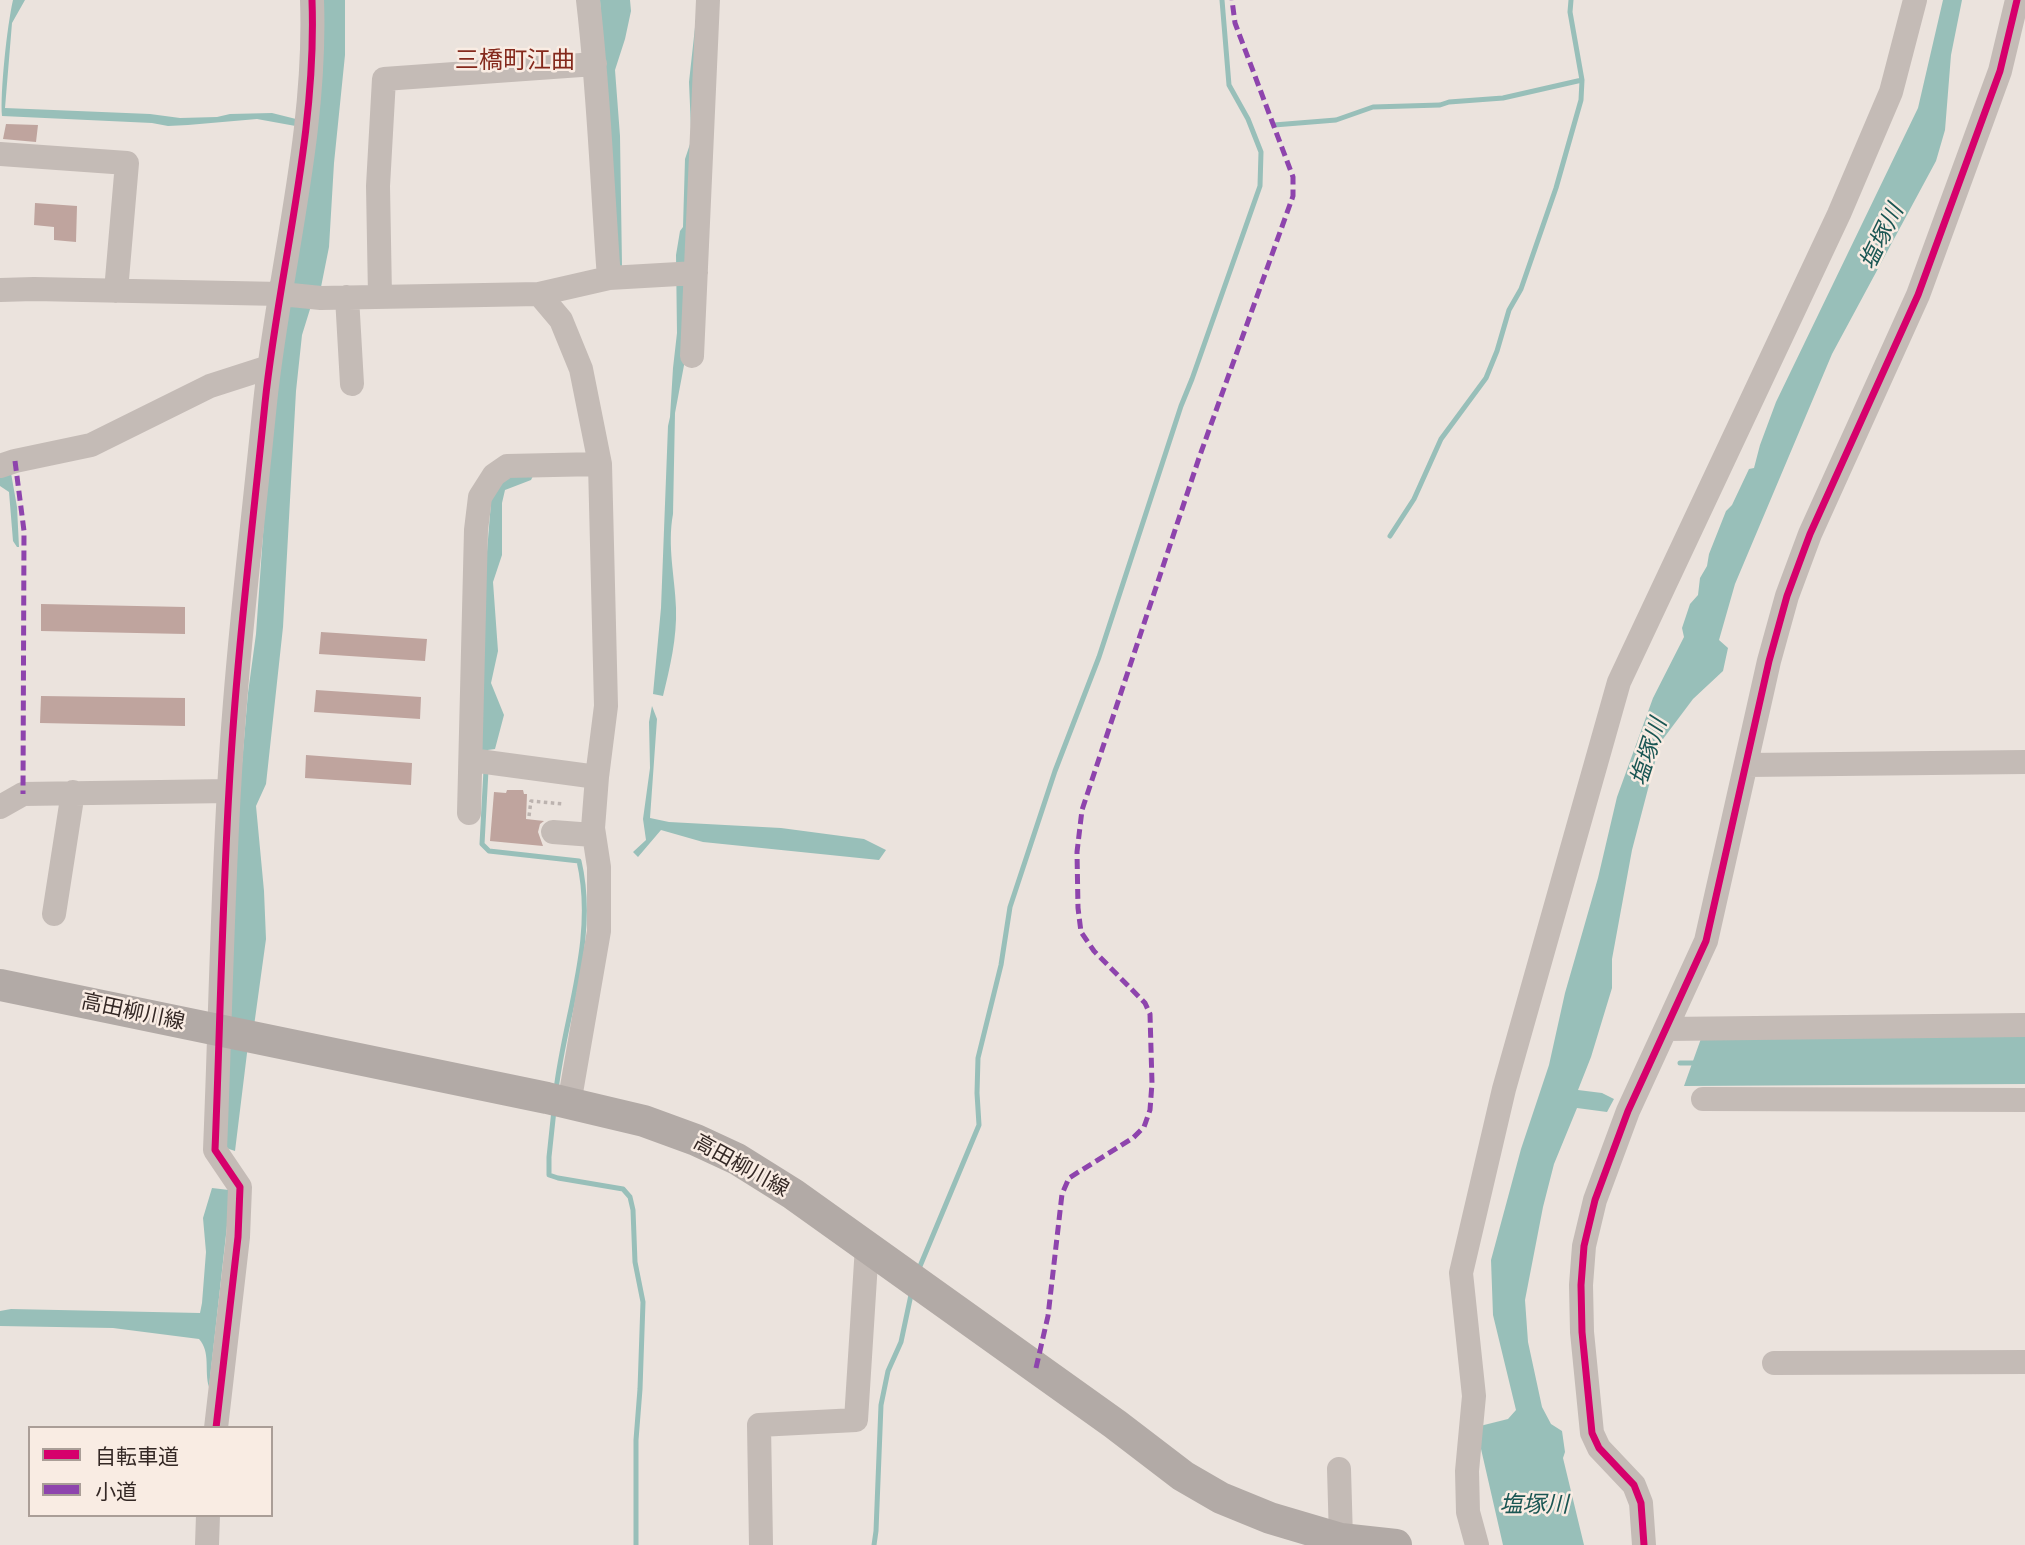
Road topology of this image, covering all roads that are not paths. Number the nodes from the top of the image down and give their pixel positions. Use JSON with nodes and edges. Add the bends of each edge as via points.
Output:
{"nodes":[{"id":1,"x":312,"y":0,"type":"edge"},
{"id":2,"x":588,"y":0,"type":"edge"},
{"id":3,"x":708,"y":0,"type":"edge"},
{"id":4,"x":1914,"y":0,"type":"edge"},
{"id":5,"x":2017,"y":0,"type":"edge"},
{"id":6,"x":596,"y":64,"type":"junction"},
{"id":7,"x":0,"y":154,"type":"edge"},
{"id":8,"x":696,"y":274,"type":"junction"},
{"id":9,"x":609,"y":278,"type":"junction"},
{"id":10,"x":0,"y":290,"type":"edge"},
{"id":11,"x":116,"y":291,"type":"junction"},
{"id":12,"x":539,"y":293,"type":"junction"},
{"id":13,"x":281,"y":294,"type":"junction"},
{"id":14,"x":380,"y":296,"type":"junction"},
{"id":15,"x":347,"y":297,"type":"junction"},
{"id":16,"x":692,"y":356,"type":"dead end"},
{"id":17,"x":269,"y":367,"type":"junction"},
{"id":18,"x":352,"y":384,"type":"dead end"},
{"id":19,"x":600,"y":464,"type":"junction"},
{"id":20,"x":0,"y":466,"type":"edge"},
{"id":21,"x":482,"y":762,"type":"junction"},
{"id":22,"x":2025,"y":762,"type":"edge"},
{"id":23,"x":1747,"y":765,"type":"junction"},
{"id":24,"x":597,"y":777,"type":"junction"},
{"id":25,"x":229,"y":791,"type":"junction"},
{"id":26,"x":74,"y":792,"type":"junction"},
{"id":27,"x":0,"y":807,"type":"edge"},
{"id":28,"x":469,"y":813,"type":"dead end"},
{"id":29,"x":553,"y":832,"type":"dead end"},
{"id":30,"x":593,"y":835,"type":"junction"},
{"id":31,"x":54,"y":914,"type":"dead end"},
{"id":32,"x":0,"y":985,"type":"edge"},
{"id":33,"x":2025,"y":1025,"type":"edge"},
{"id":34,"x":1667,"y":1029,"type":"junction"},
{"id":35,"x":232,"y":1033,"type":"junction"},
{"id":36,"x":1703,"y":1099,"type":"dead end"},
{"id":37,"x":2025,"y":1100,"type":"edge"},
{"id":38,"x":558,"y":1101,"type":"junction"},
{"id":39,"x":867,"y":1246,"type":"junction"},
{"id":40,"x":2025,"y":1362,"type":"edge"},
{"id":41,"x":1774,"y":1363,"type":"dead end"},
{"id":42,"x":216,"y":1426,"type":"edge"},
{"id":43,"x":1339,"y":1469,"type":"dead end"},
{"id":44,"x":208,"y":1517,"type":"edge"},
{"id":45,"x":1340,"y":1539,"type":"junction"},
{"id":46,"x":207,"y":1545,"type":"edge"},
{"id":47,"x":761,"y":1545,"type":"edge"},
{"id":48,"x":1396,"y":1545,"type":"edge"},
{"id":49,"x":1477,"y":1545,"type":"edge"},
{"id":50,"x":1644,"y":1545,"type":"edge"}],
"edges":[{"from":1,"to":13,"type":"street","via":[[310,81]]},
{"from":2,"to":6,"type":"street"},
{"from":3,"to":8,"type":"street"},
{"from":4,"to":49,"type":"street","via":[[1891,92],[1844,202],[1619,682],[1507,1076],[1461,1273],[1474,1396],[1468,1512]]},
{"from":5,"to":23,"type":"street","via":[[2000,71],[1917,295],[1787,596]]},
{"from":6,"to":9,"type":"street"},
{"from":6,"to":14,"type":"street","via":[[384,79],[378,186]]},
{"from":7,"to":11,"type":"street","via":[[127,163]]},
{"from":8,"to":9,"type":"street"},
{"from":8,"to":16,"type":"street"},
{"from":9,"to":12,"type":"street"},
{"from":10,"to":11,"type":"street"},
{"from":11,"to":13,"type":"street"},
{"from":12,"to":14,"type":"street"},
{"from":12,"to":19,"type":"street","via":[[561,320],[581,369]]},
{"from":13,"to":15,"type":"street"},
{"from":13,"to":17,"type":"street"},
{"from":14,"to":15,"type":"street"},
{"from":15,"to":18,"type":"street"},
{"from":17,"to":20,"type":"street","via":[[210,386],[91,445]]},
{"from":17,"to":25,"type":"street"},
{"from":19,"to":21,"type":"street","via":[[507,466],[494,475],[480,497],[476,530]]},
{"from":19,"to":24,"type":"street","via":[[606,706]]},
{"from":21,"to":24,"type":"street"},
{"from":21,"to":28,"type":"street"},
{"from":22,"to":23,"type":"street"},
{"from":23,"to":34,"type":"street","via":[[1706,942]]},
{"from":24,"to":30,"type":"street"},
{"from":25,"to":26,"type":"street"},
{"from":25,"to":35,"type":"street"},
{"from":26,"to":27,"type":"street","via":[[23,794]]},
{"from":26,"to":31,"type":"street"},
{"from":29,"to":30,"type":"street"},
{"from":30,"to":38,"type":"street","via":[[599,931]]},
{"from":32,"to":35,"type":"main road","name":"高田柳川線"},
{"from":33,"to":34,"type":"street"},
{"from":34,"to":50,"type":"street","via":[[1628,1111],[1595,1200],[1581,1285],[1592,1433],[1599,1448],[1634,1485],[1641,1503]]},
{"from":35,"to":38,"type":"main road","name":"高田柳川線"},
{"from":35,"to":42,"type":"street","via":[[215,1150],[240,1187],[238,1237]]},
{"from":36,"to":37,"type":"street"},
{"from":38,"to":39,"type":"main road","name":"高田柳川線","via":[[644,1121],[716,1149],[793,1194]]},
{"from":39,"to":45,"type":"main road","name":"高田柳川線","via":[[1184,1476],[1258,1513]]},
{"from":39,"to":47,"type":"street","via":[[856,1420],[759,1425]]},
{"from":40,"to":41,"type":"street"},
{"from":43,"to":45,"type":"street"},
{"from":44,"to":46,"type":"street"},
{"from":45,"to":48,"type":"main road","name":"高田柳川線"}]}
